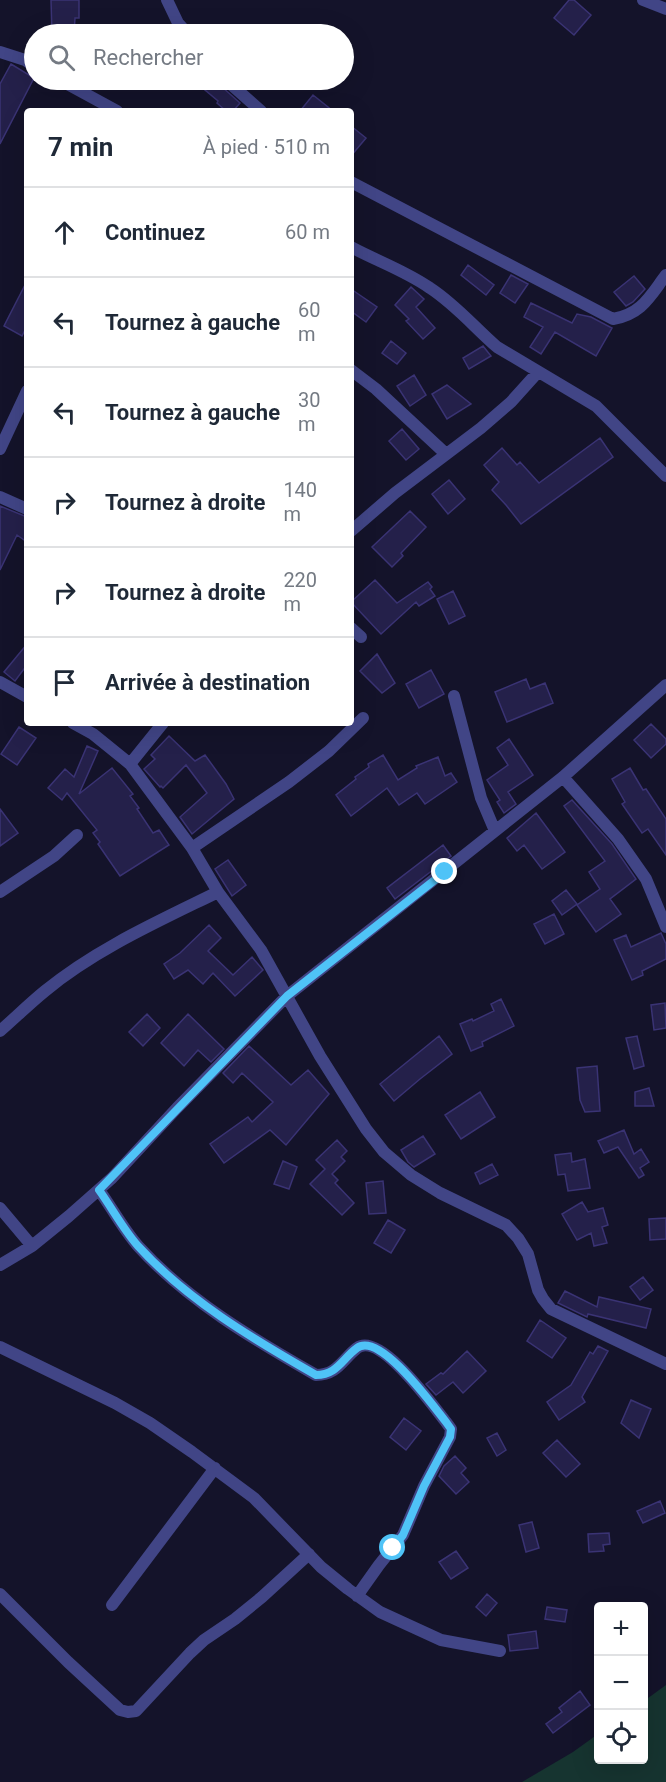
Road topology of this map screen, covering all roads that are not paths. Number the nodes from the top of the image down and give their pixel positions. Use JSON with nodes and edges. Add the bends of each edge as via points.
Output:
{"nodes":[{"id":1,"x":167,"y":0,"type":"edge"},
{"id":2,"x":643,"y":0,"type":"edge"},
{"id":3,"x":666,"y":9,"type":"edge"},
{"id":4,"x":179,"y":24,"type":"edge"},
{"id":5,"x":0,"y":52,"type":"edge"},
{"id":6,"x":24,"y":60,"type":"edge"},
{"id":7,"x":78,"y":90,"type":"edge"},
{"id":8,"x":237,"y":90,"type":"edge"},
{"id":9,"x":111,"y":108,"type":"edge"},
{"id":10,"x":258,"y":108,"type":"edge"},
{"id":11,"x":354,"y":184,"type":"edge"},
{"id":12,"x":354,"y":249,"type":"edge"},
{"id":13,"x":666,"y":274,"type":"edge"},
{"id":14,"x":354,"y":372,"type":"edge"},
{"id":15,"x":538,"y":372,"type":"junction"},
{"id":16,"x":24,"y":397,"type":"edge"},
{"id":17,"x":0,"y":449,"type":"edge"},
{"id":18,"x":446,"y":454,"type":"junction"},
{"id":19,"x":666,"y":476,"type":"edge"},
{"id":20,"x":0,"y":497,"type":"edge"},
{"id":21,"x":24,"y":508,"type":"edge"},
{"id":22,"x":354,"y":528,"type":"edge"},
{"id":23,"x":354,"y":631,"type":"edge"},
{"id":24,"x":361,"y":637,"type":"dead end"},
{"id":25,"x":0,"y":682,"type":"edge"},
{"id":26,"x":666,"y":685,"type":"edge"},
{"id":27,"x":24,"y":695,"type":"edge"},
{"id":28,"x":454,"y":696,"type":"dead end"},
{"id":29,"x":363,"y":718,"type":"dead end"},
{"id":30,"x":78,"y":726,"type":"edge"},
{"id":31,"x":162,"y":726,"type":"edge"},
{"id":32,"x":130,"y":764,"type":"junction"},
{"id":33,"x":563,"y":777,"type":"junction"},
{"id":34,"x":495,"y":831,"type":"junction"},
{"id":35,"x":77,"y":835,"type":"dead end"},
{"id":36,"x":192,"y":848,"type":"junction"},
{"id":37,"x":0,"y":892,"type":"edge"},
{"id":38,"x":218,"y":892,"type":"junction"},
{"id":39,"x":666,"y":927,"type":"edge"},
{"id":40,"x":287,"y":996,"type":"junction"},
{"id":41,"x":0,"y":1032,"type":"edge"},
{"id":42,"x":99,"y":1190,"type":"junction"},
{"id":43,"x":0,"y":1208,"type":"edge"},
{"id":44,"x":32,"y":1246,"type":"junction"},
{"id":45,"x":0,"y":1265,"type":"edge"},
{"id":46,"x":0,"y":1347,"type":"edge"},
{"id":47,"x":666,"y":1364,"type":"edge"},
{"id":48,"x":215,"y":1468,"type":"junction"},
{"id":49,"x":309,"y":1554,"type":"junction"},
{"id":50,"x":0,"y":1594,"type":"edge"},
{"id":51,"x":357,"y":1596,"type":"junction"},
{"id":52,"x":112,"y":1605,"type":"dead end"},
{"id":53,"x":500,"y":1651,"type":"dead end"}],
"edges":[{"from":1,"to":4,"type":"street"},
{"from":2,"to":3,"type":"street"},
{"from":5,"to":6,"type":"street"},
{"from":7,"to":9,"type":"street"},
{"from":8,"to":10,"type":"street"},
{"from":11,"to":13,"type":"street","via":[[613,319],[635,312]]},
{"from":12,"to":15,"type":"street","via":[[428,286],[455,305],[497,347]]},
{"from":14,"to":18,"type":"street"},
{"from":15,"to":18,"type":"street","via":[[481,428]]},
{"from":15,"to":19,"type":"street","via":[[596,406]]},
{"from":16,"to":17,"type":"street"},
{"from":18,"to":22,"type":"street"},
{"from":20,"to":21,"type":"street"},
{"from":23,"to":24,"type":"street"},
{"from":25,"to":27,"type":"street"},
{"from":26,"to":33,"type":"street"},
{"from":28,"to":34,"type":"street","via":[[481,798]]},
{"from":29,"to":36,"type":"street","via":[[289,782]]},
{"from":30,"to":32,"type":"street"},
{"from":31,"to":32,"type":"street"},
{"from":32,"to":36,"type":"street"},
{"from":33,"to":34,"type":"street"},
{"from":33,"to":39,"type":"street","via":[[618,839],[646,879]]},
{"from":34,"to":40,"type":"street"},
{"from":35,"to":37,"type":"street","via":[[54,856]]},
{"from":36,"to":38,"type":"street"},
{"from":38,"to":40,"type":"street","via":[[261,950]]},
{"from":38,"to":41,"type":"street","via":[[79,966]]},
{"from":40,"to":42,"type":"street"},
{"from":40,"to":47,"type":"street","via":[[344,1094],[384,1152],[440,1193],[506,1225],[528,1254],[538,1290],[551,1309]]},
{"from":42,"to":44,"type":"street"},
{"from":42,"to":51,"type":"street","via":[[151,1260],[188,1292],[259,1342],[316,1375],[326,1375],[337,1368],[359,1346],[378,1349],[410,1376],[451,1429],[403,1535]]},
{"from":43,"to":44,"type":"street"},
{"from":44,"to":45,"type":"street"},
{"from":46,"to":48,"type":"street","via":[[115,1403]]},
{"from":48,"to":49,"type":"street","via":[[254,1498]]},
{"from":48,"to":52,"type":"street"},
{"from":49,"to":50,"type":"street","via":[[235,1620],[204,1640],[136,1711],[120,1710]]},
{"from":49,"to":51,"type":"street"},
{"from":51,"to":53,"type":"street","via":[[380,1612],[441,1640]]}]}
